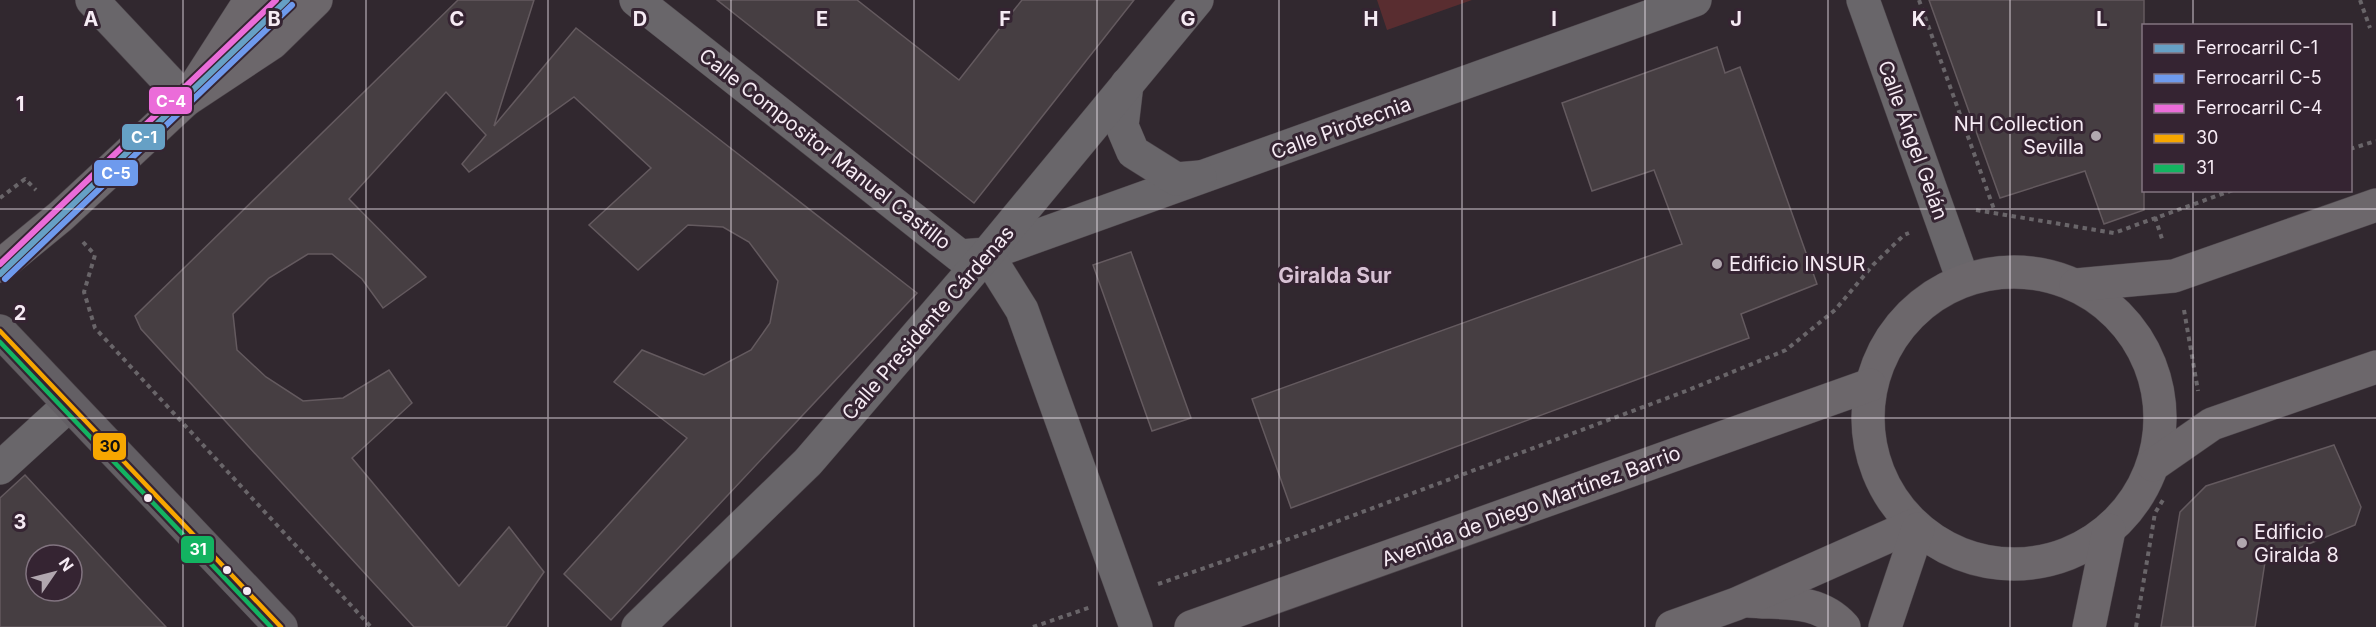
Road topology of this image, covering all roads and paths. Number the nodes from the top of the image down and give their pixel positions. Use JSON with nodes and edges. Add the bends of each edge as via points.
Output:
{"nodes":[{"id":1,"x":92,"y":0,"type":"edge"},
{"id":2,"x":254,"y":0,"type":"edge"},
{"id":3,"x":316,"y":0,"type":"edge"},
{"id":4,"x":636,"y":0,"type":"edge"},
{"id":5,"x":1197,"y":0,"type":"edge"},
{"id":6,"x":1695,"y":0,"type":"edge"},
{"id":7,"x":1863,"y":0,"type":"edge"},
{"id":8,"x":1920,"y":0,"type":"edge"},
{"id":9,"x":2360,"y":0,"type":"edge"},
{"id":10,"x":2370,"y":28,"type":"dead end"},
{"id":11,"x":1127,"y":84,"type":"junction"},
{"id":12,"x":186,"y":100,"type":"junction"},
{"id":13,"x":2376,"y":141,"type":"edge"},
{"id":14,"x":2352,"y":148,"type":"edge"},
{"id":15,"x":1204,"y":177,"type":"junction"},
{"id":16,"x":25,"y":179,"type":"dead end"},
{"id":17,"x":2227,"y":192,"type":"edge"},
{"id":18,"x":0,"y":198,"type":"edge"},
{"id":19,"x":2376,"y":205,"type":"edge"},
{"id":20,"x":1974,"y":210,"type":"dead end"},
{"id":21,"x":1995,"y":212,"type":"junction"},
{"id":22,"x":1904,"y":234,"type":"dead end"},
{"id":23,"x":987,"y":254,"type":"junction"},
{"id":24,"x":95,"y":255,"type":"dead end"},
{"id":25,"x":0,"y":266,"type":"edge"},
{"id":26,"x":1963,"y":280,"type":"junction"},
{"id":27,"x":2076,"y":285,"type":"junction"},
{"id":28,"x":0,"y":331,"type":"edge"},
{"id":29,"x":2376,"y":367,"type":"edge"},
{"id":30,"x":1870,"y":385,"type":"junction"},
{"id":31,"x":69,"y":405,"type":"junction"},
{"id":32,"x":2153,"y":465,"type":"junction"},
{"id":33,"x":0,"y":468,"type":"edge"},
{"id":34,"x":1916,"y":527,"type":"junction"},
{"id":35,"x":2109,"y":530,"type":"junction"},
{"id":36,"x":1157,"y":584,"type":"dead end"},
{"id":37,"x":1743,"y":601,"type":"junction"},
{"id":38,"x":1102,"y":603,"type":"dead end"},
{"id":39,"x":281,"y":627,"type":"edge"},
{"id":40,"x":371,"y":627,"type":"edge"},
{"id":41,"x":638,"y":627,"type":"edge"},
{"id":42,"x":1033,"y":627,"type":"edge"},
{"id":43,"x":1136,"y":627,"type":"edge"},
{"id":44,"x":1191,"y":627,"type":"edge"},
{"id":45,"x":1672,"y":627,"type":"edge"},
{"id":46,"x":1844,"y":627,"type":"edge"},
{"id":47,"x":1885,"y":627,"type":"edge"},
{"id":48,"x":2089,"y":627,"type":"edge"}],
"edges":[{"from":1,"to":12,"type":"street"},
{"from":2,"to":12,"type":"main road"},
{"from":3,"to":12,"type":"main road","via":[[272,43]]},
{"from":4,"to":23,"type":"street","name":"Calle Compositor Manuel Castillo","via":[[960,256]]},
{"from":5,"to":11,"type":"street","name":"Calle Presidente Cárdenas"},
{"from":6,"to":15,"type":"street","name":"Calle Pirotecnia"},
{"from":7,"to":26,"type":"street","name":"Calle Ángel Gelán"},
{"from":8,"to":21,"type":"path"},
{"from":9,"to":10,"type":"path"},
{"from":11,"to":15,"type":"street","via":[[1122,126],[1133,152],[1176,179]]},
{"from":11,"to":23,"type":"street","name":"Calle Presidente Cárdenas"},
{"from":12,"to":25,"type":"main road","via":[[67,211]]},
{"from":13,"to":14,"type":"path"},
{"from":15,"to":23,"type":"street","name":"Calle Pirotecnia"},
{"from":16,"to":18,"type":"path"},
{"from":17,"to":21,"type":"path","via":[[2114,233]]},
{"from":19,"to":27,"type":"main road","via":[[2174,276]]},
{"from":20,"to":21,"type":"path"},
{"from":22,"to":36,"type":"path","via":[[1835,310],[1786,350],[1306,533]]},
{"from":23,"to":41,"type":"street","name":"Calle Presidente Cárdenas","via":[[808,462]]},
{"from":23,"to":43,"type":"street","via":[[1022,310]]},
{"from":24,"to":40,"type":"path","via":[[84,292],[96,328]]},
{"from":26,"to":27,"type":"main road","via":[[2000,271],[2039,273]]},
{"from":26,"to":30,"type":"main road","via":[[1930,296],[1903,320],[1882,351]]},
{"from":27,"to":32,"type":"main road","via":[[2102,301],[2124,322],[2142,347],[2154,374],[2160,404]]},
{"from":28,"to":31,"type":"street"},
{"from":29,"to":32,"type":"main road","via":[[2212,424]]},
{"from":30,"to":34,"type":"main road","via":[[1867,424],[1874,463],[1891,499]]},
{"from":30,"to":44,"type":"main road","name":"Avenida de Diego Martínez Barrio"},
{"from":31,"to":33,"type":"street"},
{"from":31,"to":39,"type":"street"},
{"from":32,"to":35,"type":"main road","via":[[2136,500]]},
{"from":34,"to":35,"type":"main road","via":[[1942,546],[1970,558],[1999,564],[2057,559],[2085,547]]},
{"from":34,"to":37,"type":"main road"},
{"from":34,"to":47,"type":"main road"},
{"from":35,"to":48,"type":"main road"},
{"from":37,"to":45,"type":"main road"},
{"from":37,"to":46,"type":"main road","via":[[1801,603],[1832,614]]},
{"from":38,"to":42,"type":"path"}]}
